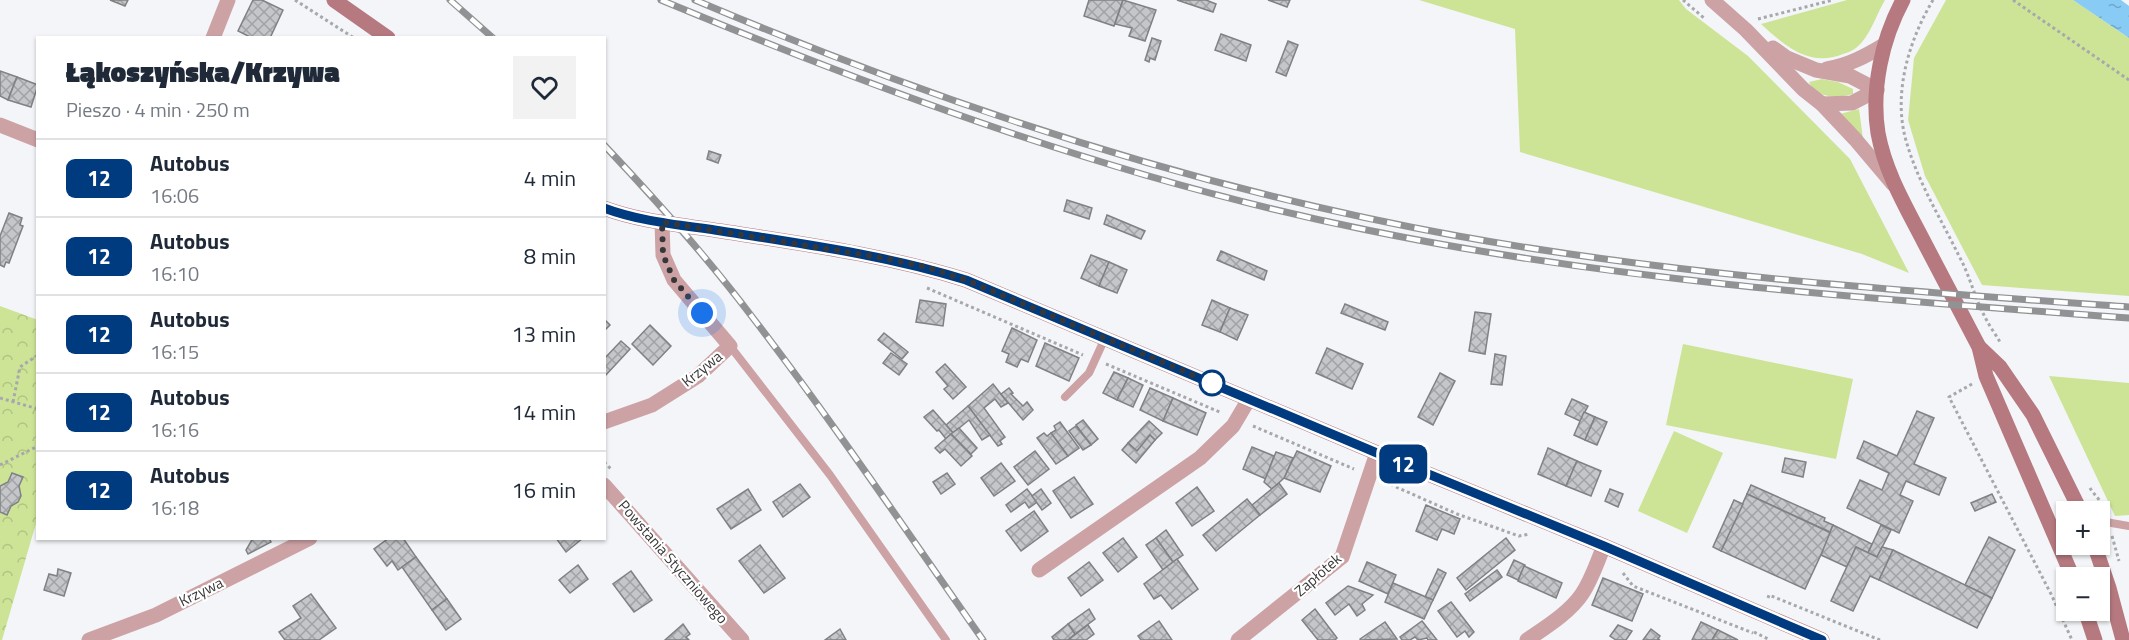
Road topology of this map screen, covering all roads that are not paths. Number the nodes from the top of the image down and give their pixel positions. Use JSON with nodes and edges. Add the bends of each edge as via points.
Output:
{"nodes":[{"id":1,"x":228,"y":0,"type":"edge"},
{"id":2,"x":334,"y":0,"type":"edge"},
{"id":3,"x":1712,"y":0,"type":"edge"},
{"id":4,"x":1903,"y":0,"type":"edge"},
{"id":5,"x":1746,"y":30,"type":"junction"},
{"id":6,"x":214,"y":36,"type":"edge"},
{"id":7,"x":385,"y":36,"type":"edge"},
{"id":8,"x":1884,"y":45,"type":"junction"},
{"id":9,"x":1816,"y":70,"type":"junction"},
{"id":10,"x":1877,"y":90,"type":"junction"},
{"id":11,"x":1822,"y":104,"type":"junction"},
{"id":12,"x":0,"y":125,"type":"edge"},
{"id":13,"x":36,"y":139,"type":"edge"},
{"id":14,"x":1894,"y":186,"type":"junction"},
{"id":15,"x":606,"y":208,"type":"edge"},
{"id":16,"x":662,"y":222,"type":"junction"},
{"id":17,"x":1105,"y":338,"type":"junction"},
{"id":18,"x":730,"y":346,"type":"junction"},
{"id":19,"x":1979,"y":347,"type":"junction"},
{"id":20,"x":1065,"y":398,"type":"dead end"},
{"id":21,"x":1250,"y":399,"type":"junction"},
{"id":22,"x":606,"y":421,"type":"edge"},
{"id":23,"x":1377,"y":453,"type":"junction"},
{"id":24,"x":606,"y":487,"type":"edge"},
{"id":25,"x":2075,"y":501,"type":"edge"},
{"id":26,"x":2110,"y":522,"type":"edge"},
{"id":27,"x":2129,"y":526,"type":"edge"},
{"id":28,"x":306,"y":540,"type":"edge"},
{"id":29,"x":1601,"y":552,"type":"junction"},
{"id":30,"x":2098,"y":555,"type":"edge"},
{"id":31,"x":2068,"y":567,"type":"edge"},
{"id":32,"x":1039,"y":570,"type":"dead end"},
{"id":33,"x":2089,"y":621,"type":"edge"},
{"id":34,"x":89,"y":640,"type":"edge"},
{"id":35,"x":742,"y":640,"type":"edge"},
{"id":36,"x":946,"y":640,"type":"edge"},
{"id":37,"x":1238,"y":640,"type":"edge"},
{"id":38,"x":1527,"y":640,"type":"edge"},
{"id":39,"x":1822,"y":640,"type":"edge"},
{"id":40,"x":2095,"y":640,"type":"edge"},
{"id":41,"x":2123,"y":640,"type":"edge"}],
"edges":[{"from":1,"to":6,"type":"street"},
{"from":2,"to":7,"type":"street"},
{"from":3,"to":5,"type":"street"},
{"from":4,"to":8,"type":"street"},
{"from":5,"to":9,"type":"street","via":[[1787,58]]},
{"from":5,"to":11,"type":"street"},
{"from":8,"to":9,"type":"street","via":[[1840,67]]},
{"from":8,"to":10,"type":"street"},
{"from":9,"to":10,"type":"street","via":[[1850,76]]},
{"from":10,"to":11,"type":"street","via":[[1852,103]]},
{"from":10,"to":14,"type":"street","via":[[1878,134]]},
{"from":11,"to":14,"type":"street"},
{"from":12,"to":13,"type":"street"},
{"from":14,"to":19,"type":"street"},
{"from":15,"to":16,"type":"street"},
{"from":16,"to":17,"type":"street","via":[[926,267]]},
{"from":16,"to":18,"type":"street","name":"Krzywa","via":[[663,255],[674,280]]},
{"from":17,"to":20,"type":"lane","via":[[1089,373]]},
{"from":17,"to":21,"type":"street"},
{"from":18,"to":22,"type":"street","name":"Krzywa","via":[[698,376],[652,405]]},
{"from":18,"to":36,"type":"lane","via":[[830,475]]},
{"from":19,"to":25,"type":"street","via":[[2000,367],[2032,415]]},
{"from":19,"to":31,"type":"street","via":[[1986,376]]},
{"from":21,"to":23,"type":"street"},
{"from":21,"to":32,"type":"street","via":[[1233,426],[1200,458]]},
{"from":23,"to":29,"type":"street"},
{"from":23,"to":37,"type":"street","name":"Zapłotek","via":[[1342,557]]},
{"from":24,"to":35,"type":"street","name":"Powstania Styczniowego"},
{"from":26,"to":27,"type":"lane"},
{"from":28,"to":34,"type":"street","name":"Krzywa","via":[[156,615]]},
{"from":29,"to":38,"type":"street","via":[[1580,597]]},
{"from":29,"to":39,"type":"street"},
{"from":30,"to":41,"type":"street"},
{"from":33,"to":40,"type":"street"}]}
